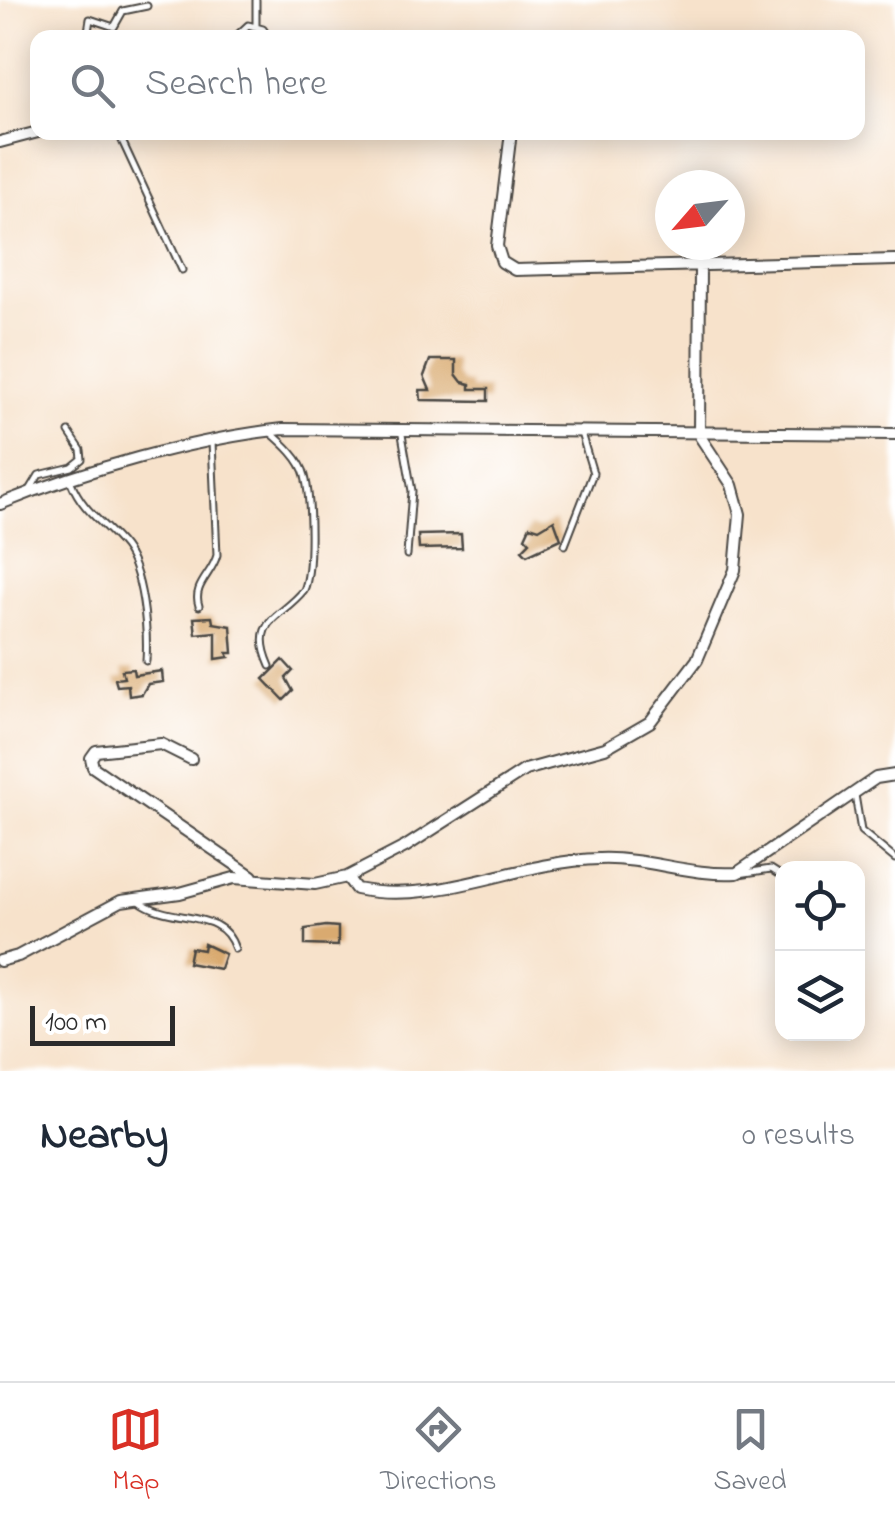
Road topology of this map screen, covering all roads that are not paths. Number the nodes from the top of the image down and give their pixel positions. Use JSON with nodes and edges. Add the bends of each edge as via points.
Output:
{"nodes":[{"id":1,"x":256,"y":0,"type":"edge"},
{"id":2,"x":147,"y":6,"type":"dead end"},
{"id":3,"x":256,"y":25,"type":"junction"},
{"id":4,"x":88,"y":30,"type":"edge"},
{"id":5,"x":240,"y":30,"type":"edge"},
{"id":6,"x":261,"y":30,"type":"edge"},
{"id":7,"x":30,"y":134,"type":"edge"},
{"id":8,"x":122,"y":140,"type":"edge"},
{"id":9,"x":510,"y":140,"type":"edge"},
{"id":10,"x":0,"y":142,"type":"edge"},
{"id":11,"x":895,"y":260,"type":"edge"},
{"id":12,"x":700,"y":266,"type":"junction"},
{"id":13,"x":182,"y":270,"type":"dead end"},
{"id":14,"x":401,"y":429,"type":"junction"},
{"id":15,"x":268,"y":431,"type":"junction"},
{"id":16,"x":69,"y":432,"type":"dead end"},
{"id":17,"x":581,"y":433,"type":"junction"},
{"id":18,"x":895,"y":434,"type":"edge"},
{"id":19,"x":700,"y":435,"type":"junction"},
{"id":20,"x":212,"y":442,"type":"junction"},
{"id":21,"x":70,"y":482,"type":"junction"},
{"id":22,"x":30,"y":493,"type":"junction"},
{"id":23,"x":0,"y":504,"type":"edge"},
{"id":24,"x":565,"y":545,"type":"dead end"},
{"id":25,"x":406,"y":555,"type":"dead end"},
{"id":26,"x":199,"y":606,"type":"dead end"},
{"id":27,"x":146,"y":660,"type":"dead end"},
{"id":28,"x":270,"y":666,"type":"dead end"},
{"id":29,"x":191,"y":758,"type":"dead end"},
{"id":30,"x":895,"y":775,"type":"edge"},
{"id":31,"x":854,"y":794,"type":"junction"},
{"id":32,"x":895,"y":858,"type":"edge"},
{"id":33,"x":775,"y":872,"type":"edge"},
{"id":34,"x":737,"y":873,"type":"junction"},
{"id":35,"x":347,"y":878,"type":"junction"},
{"id":36,"x":257,"y":879,"type":"junction"},
{"id":37,"x":137,"y":899,"type":"junction"},
{"id":38,"x":235,"y":949,"type":"dead end"},
{"id":39,"x":0,"y":960,"type":"edge"}],
"edges":[{"from":1,"to":3,"type":"lane"},
{"from":2,"to":4,"type":"lane","via":[[123,10],[114,27],[90,18]]},
{"from":3,"to":5,"type":"lane"},
{"from":3,"to":6,"type":"lane"},
{"from":7,"to":10,"type":"street"},
{"from":8,"to":13,"type":"lane"},
{"from":9,"to":12,"type":"street","via":[[497,246],[502,262],[514,270]]},
{"from":11,"to":12,"type":"street"},
{"from":12,"to":19,"type":"street"},
{"from":14,"to":15,"type":"street"},
{"from":14,"to":17,"type":"street"},
{"from":14,"to":25,"type":"lane","via":[[412,491]]},
{"from":15,"to":20,"type":"street"},
{"from":15,"to":28,"type":"lane","via":[[305,474],[308,544],[304,590],[264,632]]},
{"from":16,"to":22,"type":"lane","via":[[82,460],[39,475]]},
{"from":17,"to":19,"type":"street"},
{"from":17,"to":24,"type":"lane","via":[[593,473]]},
{"from":18,"to":19,"type":"street"},
{"from":19,"to":35,"type":"street","via":[[732,485],[740,514],[735,570],[697,660],[650,722],[605,748],[526,770]]},
{"from":20,"to":21,"type":"street"},
{"from":20,"to":26,"type":"lane","via":[[217,555],[200,583]]},
{"from":21,"to":22,"type":"street"},
{"from":21,"to":27,"type":"lane","via":[[80,506],[134,562]]},
{"from":22,"to":23,"type":"street"},
{"from":29,"to":36,"type":"street","via":[[161,744],[96,751],[92,758],[94,767]]},
{"from":30,"to":31,"type":"street","via":[[876,778]]},
{"from":31,"to":32,"type":"lane","via":[[861,831]]},
{"from":31,"to":34,"type":"street"},
{"from":33,"to":34,"type":"lane"},
{"from":34,"to":35,"type":"street","via":[[604,858],[384,895],[356,889]]},
{"from":35,"to":36,"type":"street","via":[[315,884]]},
{"from":36,"to":37,"type":"street"},
{"from":37,"to":38,"type":"lane","via":[[155,914],[224,928]]},
{"from":37,"to":39,"type":"street"}]}
